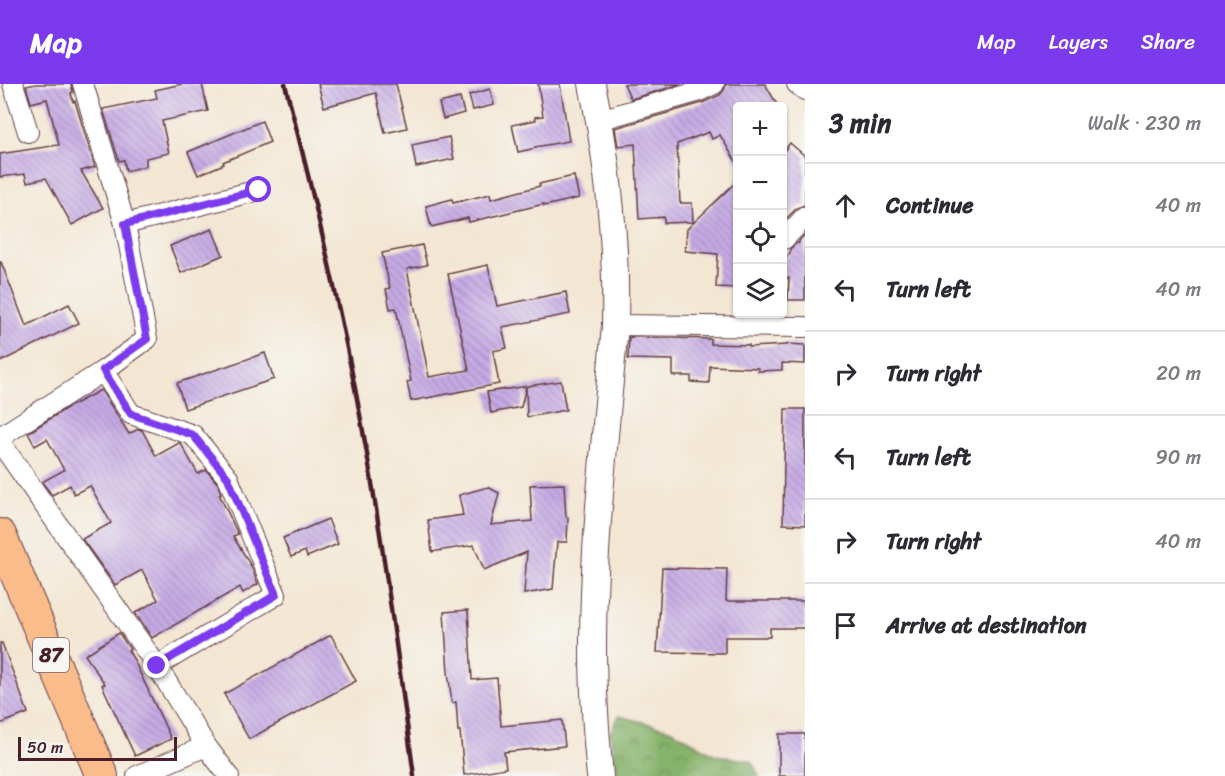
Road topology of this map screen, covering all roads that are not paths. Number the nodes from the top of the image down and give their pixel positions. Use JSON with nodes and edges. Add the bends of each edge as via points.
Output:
{"nodes":[{"id":1,"x":83,"y":84,"type":"edge"},
{"id":2,"x":592,"y":84,"type":"edge"},
{"id":3,"x":714,"y":84,"type":"edge"},
{"id":4,"x":797,"y":84,"type":"edge"},
{"id":5,"x":805,"y":90,"type":"edge"},
{"id":6,"x":10,"y":95,"type":"edge"},
{"id":7,"x":599,"y":120,"type":"junction"},
{"id":8,"x":28,"y":132,"type":"dead end"},
{"id":9,"x":259,"y":190,"type":"dead end"},
{"id":10,"x":805,"y":217,"type":"edge"},
{"id":11,"x":125,"y":224,"type":"junction"},
{"id":12,"x":787,"y":236,"type":"edge"},
{"id":13,"x":615,"y":325,"type":"junction"},
{"id":14,"x":805,"y":327,"type":"edge"},
{"id":15,"x":103,"y":370,"type":"junction"},
{"id":16,"x":0,"y":437,"type":"edge"},
{"id":17,"x":0,"y":442,"type":"edge"},
{"id":18,"x":0,"y":535,"type":"edge"},
{"id":19,"x":157,"y":666,"type":"junction"},
{"id":20,"x":206,"y":746,"type":"junction"},
{"id":21,"x":102,"y":776,"type":"edge"},
{"id":22,"x":137,"y":776,"type":"edge"},
{"id":23,"x":229,"y":776,"type":"edge"},
{"id":24,"x":600,"y":776,"type":"edge"}],
"edges":[{"from":1,"to":11,"type":"street"},
{"from":2,"to":7,"type":"street"},
{"from":3,"to":7,"type":"street"},
{"from":4,"to":5,"type":"street"},
{"from":6,"to":8,"type":"street"},
{"from":7,"to":13,"type":"street","via":[[611,216]]},
{"from":9,"to":11,"type":"street"},
{"from":10,"to":12,"type":"street"},
{"from":11,"to":15,"type":"street","via":[[147,339]]},
{"from":13,"to":14,"type":"street"},
{"from":13,"to":24,"type":"street","via":[[597,547],[594,637]]},
{"from":15,"to":16,"type":"street"},
{"from":15,"to":19,"type":"street","via":[[131,414],[193,435],[228,478],[276,595]]},
{"from":17,"to":19,"type":"street"},
{"from":18,"to":21,"type":"main road","number":"87"},
{"from":19,"to":20,"type":"street"},
{"from":20,"to":22,"type":"street"},
{"from":20,"to":23,"type":"street"}]}
